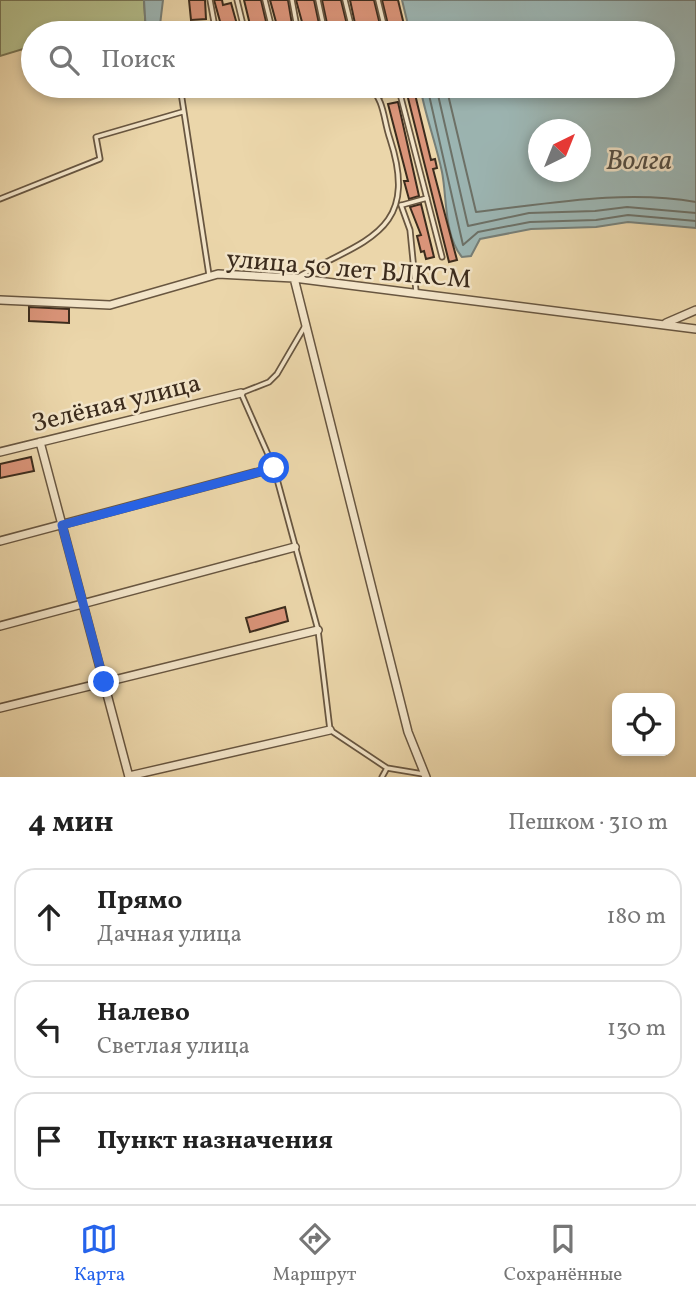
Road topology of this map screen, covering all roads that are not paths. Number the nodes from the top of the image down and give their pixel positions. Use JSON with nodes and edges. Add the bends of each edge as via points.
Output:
{"nodes":[{"id":1,"x":210,"y":0,"type":"edge"},
{"id":2,"x":237,"y":0,"type":"edge"},
{"id":3,"x":265,"y":0,"type":"edge"},
{"id":4,"x":292,"y":0,"type":"edge"},
{"id":5,"x":318,"y":0,"type":"edge"},
{"id":6,"x":345,"y":0,"type":"edge"},
{"id":7,"x":378,"y":0,"type":"edge"},
{"id":8,"x":214,"y":21,"type":"edge"},
{"id":9,"x":242,"y":21,"type":"edge"},
{"id":10,"x":270,"y":21,"type":"edge"},
{"id":11,"x":296,"y":21,"type":"edge"},
{"id":12,"x":322,"y":21,"type":"edge"},
{"id":13,"x":350,"y":21,"type":"edge"},
{"id":14,"x":383,"y":21,"type":"edge"},
{"id":15,"x":181,"y":98,"type":"edge"},
{"id":16,"x":380,"y":98,"type":"edge"},
{"id":17,"x":401,"y":98,"type":"edge"},
{"id":18,"x":182,"y":112,"type":"junction"},
{"id":19,"x":427,"y":198,"type":"junction"},
{"id":20,"x":0,"y":199,"type":"edge"},
{"id":21,"x":398,"y":206,"type":"junction"},
{"id":22,"x":442,"y":257,"type":"dead end"},
{"id":23,"x":209,"y":277,"type":"junction"},
{"id":24,"x":294,"y":278,"type":"junction"},
{"id":25,"x":416,"y":293,"type":"junction"},
{"id":26,"x":0,"y":300,"type":"edge"},
{"id":27,"x":696,"y":310,"type":"edge"},
{"id":28,"x":306,"y":324,"type":"junction"},
{"id":29,"x":662,"y":324,"type":"junction"},
{"id":30,"x":696,"y":329,"type":"edge"},
{"id":31,"x":242,"y":393,"type":"junction"},
{"id":32,"x":40,"y":442,"type":"junction"},
{"id":33,"x":0,"y":452,"type":"edge"},
{"id":34,"x":274,"y":468,"type":"junction"},
{"id":35,"x":62,"y":525,"type":"junction"},
{"id":36,"x":0,"y":541,"type":"edge"},
{"id":37,"x":295,"y":547,"type":"junction"},
{"id":38,"x":83,"y":604,"type":"junction"},
{"id":39,"x":0,"y":626,"type":"edge"},
{"id":40,"x":318,"y":630,"type":"junction"},
{"id":41,"x":104,"y":682,"type":"junction"},
{"id":42,"x":0,"y":708,"type":"edge"},
{"id":43,"x":330,"y":730,"type":"junction"},
{"id":44,"x":387,"y":768,"type":"junction"},
{"id":45,"x":424,"y":776,"type":"edge"},
{"id":46,"x":129,"y":777,"type":"edge"},
{"id":47,"x":382,"y":777,"type":"edge"}],
"edges":[{"from":1,"to":8,"type":"lane"},
{"from":2,"to":9,"type":"lane"},
{"from":3,"to":10,"type":"lane"},
{"from":4,"to":11,"type":"lane"},
{"from":5,"to":12,"type":"lane"},
{"from":6,"to":13,"type":"lane"},
{"from":7,"to":14,"type":"lane"},
{"from":15,"to":18,"type":"lane"},
{"from":16,"to":21,"type":"lane","via":[[398,174]]},
{"from":17,"to":19,"type":"lane"},
{"from":18,"to":20,"type":"lane","via":[[96,136],[100,159]]},
{"from":18,"to":23,"type":"lane"},
{"from":19,"to":21,"type":"lane"},
{"from":19,"to":22,"type":"lane"},
{"from":21,"to":24,"type":"lane","via":[[365,243]]},
{"from":21,"to":25,"type":"lane","via":[[410,230]]},
{"from":23,"to":24,"type":"street","name":"улица 50 лет ВЛКСМ"},
{"from":23,"to":26,"type":"street","name":"улица 50 лет ВЛКСМ","via":[[110,304]]},
{"from":24,"to":25,"type":"street","name":"улица 50 лет ВЛКСМ"},
{"from":24,"to":28,"type":"street"},
{"from":25,"to":29,"type":"street","name":"улица 50 лет ВЛКСМ"},
{"from":27,"to":29,"type":"street"},
{"from":28,"to":31,"type":"lane","via":[[277,374]]},
{"from":28,"to":45,"type":"street","via":[[408,732]]},
{"from":29,"to":30,"type":"street","name":"улица 50 лет ВЛКСМ"},
{"from":31,"to":32,"type":"street","name":"Зелёная улица"},
{"from":31,"to":34,"type":"lane"},
{"from":32,"to":33,"type":"street","name":"Зелёная улица"},
{"from":32,"to":35,"type":"street"},
{"from":34,"to":35,"type":"street"},
{"from":34,"to":37,"type":"lane"},
{"from":35,"to":36,"type":"street"},
{"from":35,"to":38,"type":"street"},
{"from":37,"to":38,"type":"street"},
{"from":37,"to":40,"type":"lane"},
{"from":38,"to":39,"type":"street"},
{"from":38,"to":41,"type":"street"},
{"from":40,"to":41,"type":"street"},
{"from":40,"to":43,"type":"lane"},
{"from":41,"to":42,"type":"street"},
{"from":41,"to":46,"type":"street"},
{"from":43,"to":44,"type":"lane"},
{"from":43,"to":46,"type":"street"},
{"from":44,"to":45,"type":"lane"},
{"from":44,"to":47,"type":"lane"}]}
